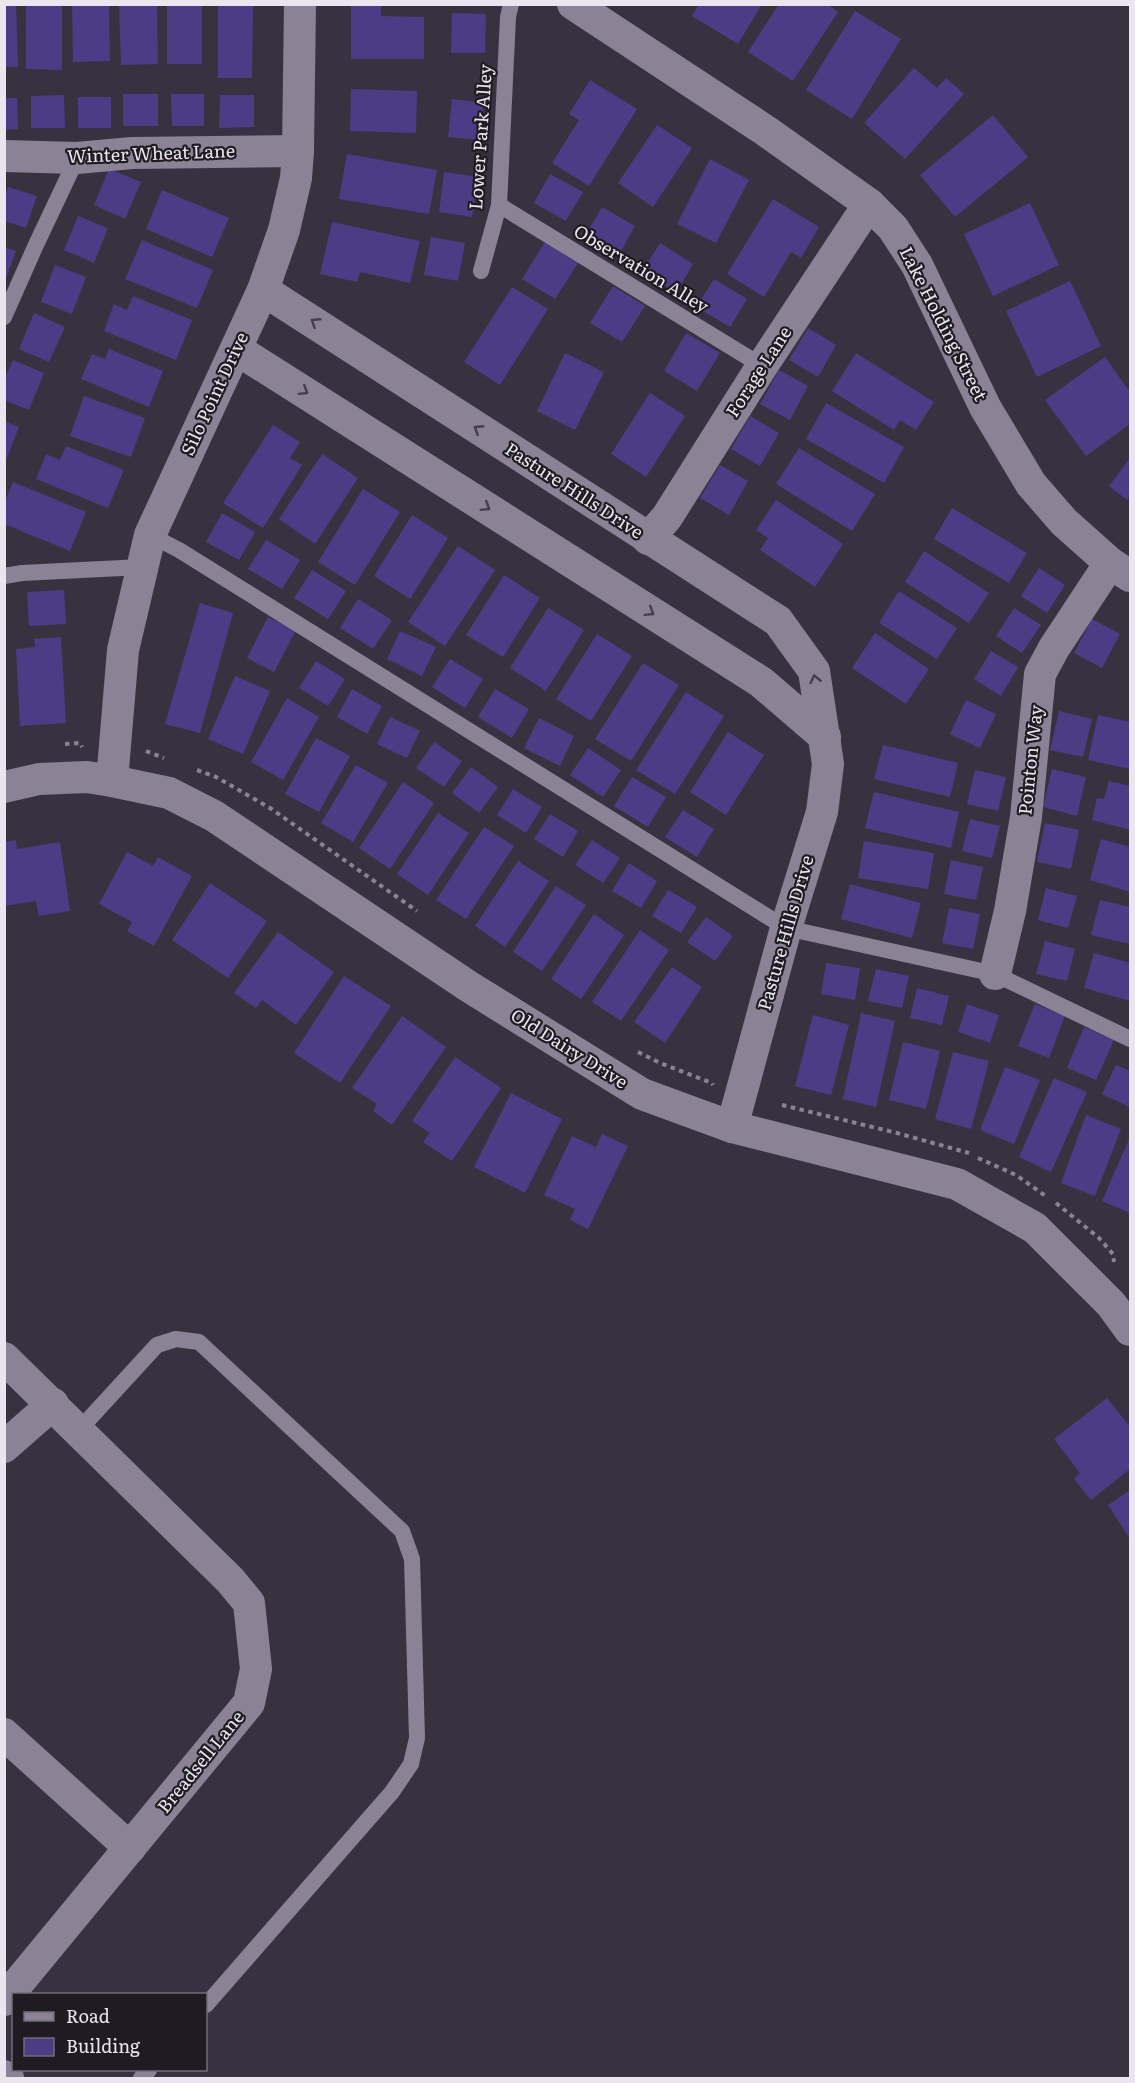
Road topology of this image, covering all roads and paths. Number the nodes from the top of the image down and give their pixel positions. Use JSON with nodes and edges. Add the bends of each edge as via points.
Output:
{"nodes":[{"id":1,"x":300,"y":4,"type":"edge"},
{"id":2,"x":511,"y":4,"type":"edge"},
{"id":3,"x":573,"y":4,"type":"edge"},
{"id":4,"x":298,"y":151,"type":"junction"},
{"id":5,"x":4,"y":156,"type":"edge"},
{"id":6,"x":78,"y":158,"type":"junction"},
{"id":7,"x":869,"y":204,"type":"junction"},
{"id":8,"x":499,"y":205,"type":"junction"},
{"id":9,"x":481,"y":271,"type":"dead end"},
{"id":10,"x":263,"y":290,"type":"junction"},
{"id":11,"x":4,"y":317,"type":"edge"},
{"id":12,"x":236,"y":349,"type":"junction"},
{"id":13,"x":762,"y":366,"type":"junction"},
{"id":14,"x":150,"y":535,"type":"junction"},
{"id":15,"x":648,"y":539,"type":"junction"},
{"id":16,"x":142,"y":567,"type":"junction"},
{"id":17,"x":1120,"y":570,"type":"edge"},
{"id":18,"x":4,"y":576,"type":"edge"},
{"id":19,"x":825,"y":737,"type":"junction"},
{"id":20,"x":144,"y":751,"type":"dead end"},
{"id":21,"x":165,"y":758,"type":"dead end"},
{"id":22,"x":195,"y":769,"type":"dead end"},
{"id":23,"x":112,"y":781,"type":"junction"},
{"id":24,"x":4,"y":787,"type":"edge"},
{"id":25,"x":418,"y":912,"type":"dead end"},
{"id":26,"x":786,"y":928,"type":"junction"},
{"id":27,"x":995,"y":974,"type":"junction"},
{"id":28,"x":1131,"y":1039,"type":"edge"},
{"id":29,"x":632,"y":1049,"type":"dead end"},
{"id":30,"x":714,"y":1088,"type":"dead end"},
{"id":31,"x":732,"y":1127,"type":"junction"},
{"id":32,"x":1121,"y":1296,"type":"edge"},
{"id":33,"x":1131,"y":1330,"type":"edge"},
{"id":34,"x":4,"y":1358,"type":"edge"},
{"id":35,"x":53,"y":1404,"type":"junction"},
{"id":36,"x":80,"y":1430,"type":"junction"},
{"id":37,"x":4,"y":1447,"type":"edge"},
{"id":38,"x":6,"y":1737,"type":"edge"},
{"id":39,"x":130,"y":1848,"type":"junction"},
{"id":40,"x":4,"y":2000,"type":"edge"},
{"id":41,"x":207,"y":2004,"type":"edge"}],
"edges":[{"from":1,"to":4,"type":"street","name":"Silo Point Drive"},
{"from":2,"to":8,"type":"lane","name":"Lower Park Alley"},
{"from":3,"to":7,"type":"street","name":"Lake Holding Street"},
{"from":4,"to":6,"type":"street","name":"Winter Wheat Lane","via":[[132,153]]},
{"from":4,"to":10,"type":"street","name":"Silo Point Drive","via":[[284,230]]},
{"from":5,"to":6,"type":"street","name":"Winter Wheat Lane"},
{"from":6,"to":11,"type":"lane"},
{"from":7,"to":13,"type":"street","name":"Forage Lane"},
{"from":7,"to":17,"type":"street","name":"Lake Holding Street","via":[[893,228],[917,265],[985,407],[1031,484],[1064,522]]},
{"from":8,"to":9,"type":"lane","name":"Lower Park Alley"},
{"from":8,"to":13,"type":"lane","name":"Observation Alley"},
{"from":10,"to":12,"type":"street","name":"Silo Point Drive"},
{"from":15,"to":10,"type":"street","name":"Pasture Hills Drive","one_way":true},
{"from":12,"to":14,"type":"street","name":"Silo Point Drive"},
{"from":12,"to":19,"type":"street","one_way":true,"via":[[761,682]]},
{"from":13,"to":15,"type":"street","name":"Forage Lane","via":[[667,517]]},
{"from":14,"to":16,"type":"street","name":"Silo Point Drive"},
{"from":14,"to":26,"type":"lane"},
{"from":19,"to":15,"type":"street","name":"Pasture Hills Drive","one_way":true,"via":[[814,671],[778,621]]},
{"from":16,"to":18,"type":"lane"},
{"from":16,"to":23,"type":"street","name":"Silo Point Drive","via":[[123,650]]},
{"from":17,"to":27,"type":"street","name":"Pointon Way","via":[[1054,648],[1040,674],[1026,817]]},
{"from":19,"to":26,"type":"street","name":"Pasture Hills Drive","via":[[828,764],[822,812]]},
{"from":20,"to":21,"type":"path"},
{"from":22,"to":25,"type":"path","via":[[270,808]]},
{"from":23,"to":24,"type":"street","name":"Old Dairy Drive","via":[[87,777],[39,779]]},
{"from":23,"to":31,"type":"street","name":"Old Dairy Drive","via":[[169,793],[213,816],[468,986],[642,1094]]},
{"from":26,"to":27,"type":"lane"},
{"from":26,"to":31,"type":"street","name":"Pasture Hills Drive"},
{"from":27,"to":28,"type":"lane"},
{"from":29,"to":30,"type":"path","via":[[712,1083]]},
{"from":31,"to":32,"type":"street","name":"Old Dairy Drive","via":[[957,1184],[1035,1228]]},
{"from":32,"to":33,"type":"street","name":"Old Dairy Drive"},
{"from":34,"to":35,"type":"street","name":"Breadsell Lane"},
{"from":35,"to":36,"type":"street","name":"Breadsell Lane"},
{"from":35,"to":37,"type":"street"},
{"from":36,"to":39,"type":"street","name":"Breadsell Lane","via":[[230,1580],[249,1604],[256,1669],[249,1703]]},
{"from":36,"to":41,"type":"lane","via":[[157,1346],[176,1339],[199,1342],[402,1531],[412,1559],[417,1738],[411,1764],[392,1792]]},
{"from":38,"to":39,"type":"street"},
{"from":39,"to":40,"type":"street","name":"Breadsell Lane"}]}
